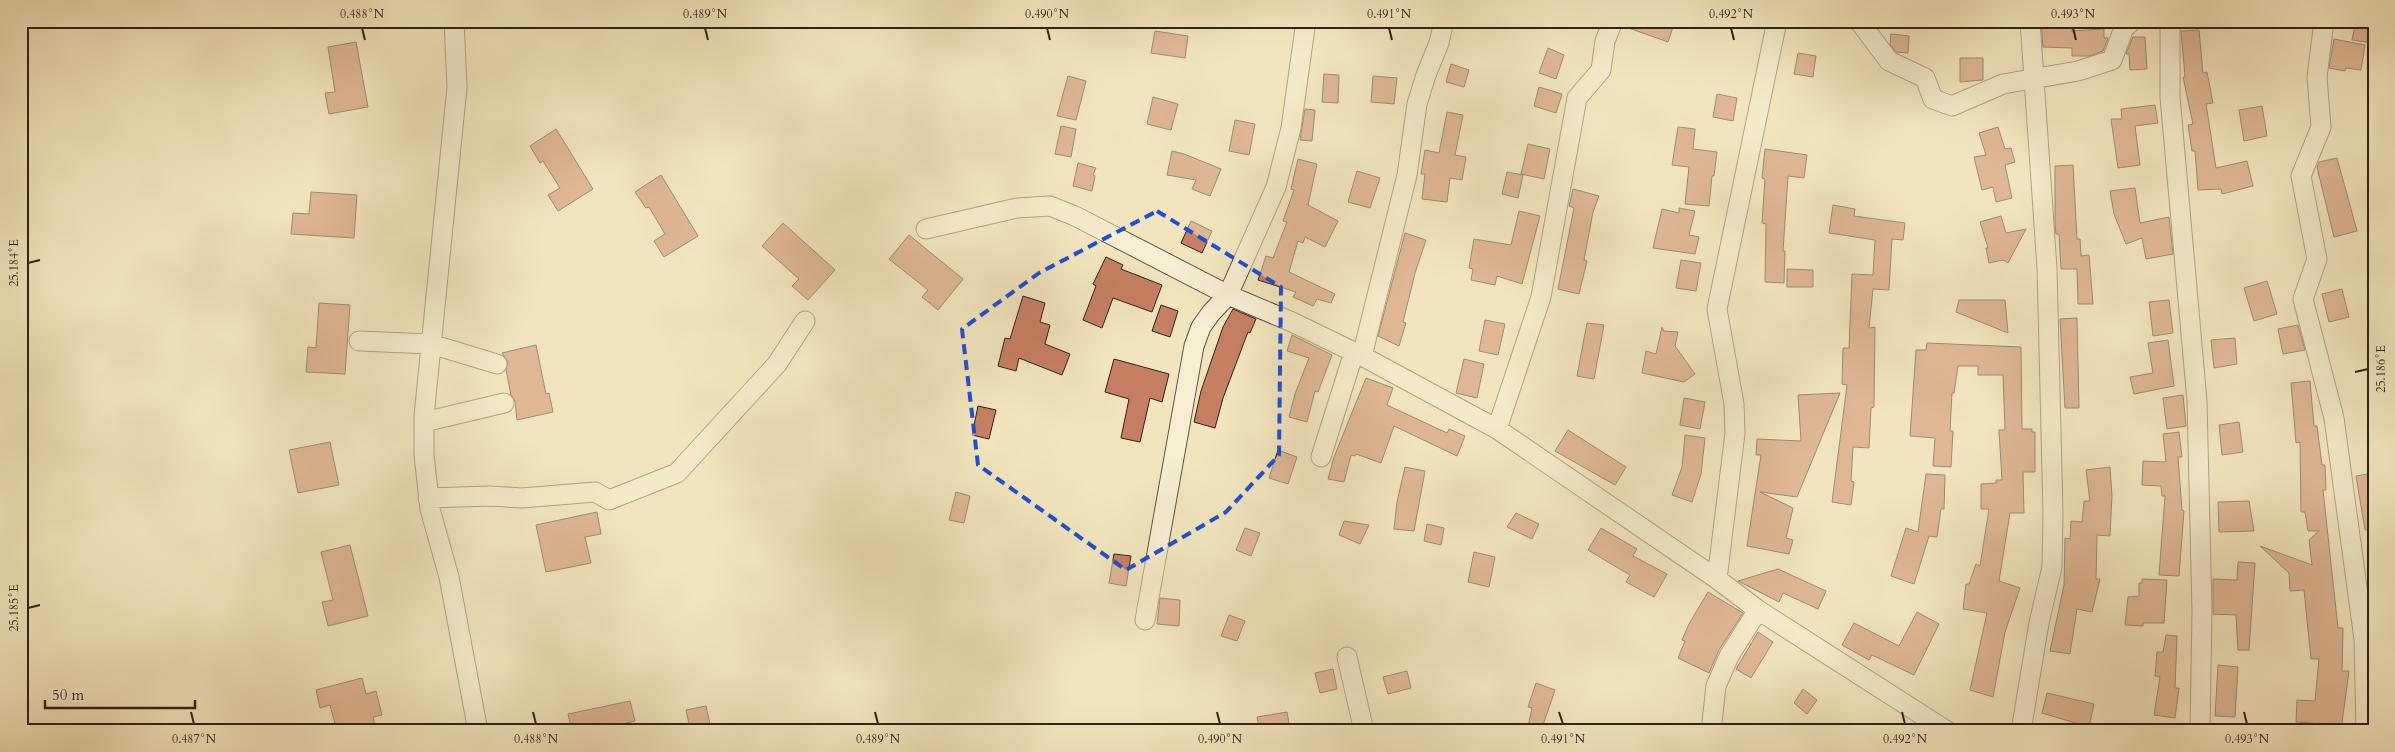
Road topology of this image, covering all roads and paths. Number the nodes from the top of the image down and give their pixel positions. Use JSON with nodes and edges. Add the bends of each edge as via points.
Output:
{"nodes":[{"id":1,"x":454,"y":21,"type":"edge"},
{"id":2,"x":1306,"y":21,"type":"edge"},
{"id":3,"x":1444,"y":21,"type":"edge"},
{"id":4,"x":1613,"y":21,"type":"edge"},
{"id":5,"x":1777,"y":21,"type":"edge"},
{"id":6,"x":1859,"y":21,"type":"edge"},
{"id":7,"x":2030,"y":21,"type":"edge"},
{"id":8,"x":2132,"y":21,"type":"edge"},
{"id":9,"x":2170,"y":21,"type":"edge"},
{"id":10,"x":2324,"y":21,"type":"edge"},
{"id":11,"x":2034,"y":77,"type":"junction"},
{"id":12,"x":926,"y":229,"type":"dead end"},
{"id":13,"x":1228,"y":296,"type":"junction"},
{"id":14,"x":805,"y":321,"type":"dead end"},
{"id":15,"x":358,"y":341,"type":"dead end"},
{"id":16,"x":431,"y":344,"type":"junction"},
{"id":17,"x":1358,"y":354,"type":"junction"},
{"id":18,"x":497,"y":364,"type":"dead end"},
{"id":19,"x":504,"y":403,"type":"dead end"},
{"id":20,"x":424,"y":422,"type":"junction"},
{"id":21,"x":1497,"y":429,"type":"junction"},
{"id":22,"x":1321,"y":457,"type":"dead end"},
{"id":23,"x":428,"y":498,"type":"junction"},
{"id":24,"x":1717,"y":579,"type":"junction"},
{"id":25,"x":1758,"y":610,"type":"junction"},
{"id":26,"x":1146,"y":620,"type":"dead end"},
{"id":27,"x":1347,"y":657,"type":"dead end"},
{"id":28,"x":478,"y":731,"type":"edge"},
{"id":29,"x":1364,"y":731,"type":"edge"},
{"id":30,"x":1711,"y":731,"type":"edge"},
{"id":31,"x":1947,"y":731,"type":"edge"},
{"id":32,"x":2021,"y":731,"type":"edge"},
{"id":33,"x":2200,"y":731,"type":"edge"},
{"id":34,"x":2366,"y":731,"type":"edge"}],
"edges":[{"from":1,"to":16,"type":"street","via":[[457,87]]},
{"from":2,"to":13,"type":"street","via":[[1291,128],[1276,186]]},
{"from":3,"to":17,"type":"street","via":[[1417,104],[1407,175]]},
{"from":4,"to":21,"type":"street","via":[[1605,41],[1601,70],[1577,98],[1541,297]]},
{"from":5,"to":24,"type":"street","via":[[1717,309],[1734,404],[1735,433]]},
{"from":6,"to":11,"type":"street","via":[[1889,61],[1925,78],[1933,99],[1952,106],[2003,84]]},
{"from":7,"to":11,"type":"street"},
{"from":8,"to":11,"type":"street","via":[[2124,28],[2112,60],[2078,71]]},
{"from":9,"to":33,"type":"street","via":[[2170,97],[2197,401],[2202,611]]},
{"from":10,"to":34,"type":"street","via":[[2318,77],[2321,127],[2301,176],[2317,259],[2303,299],[2334,418],[2364,640]]},
{"from":11,"to":32,"type":"street","via":[[2047,268],[2052,567]]},
{"from":12,"to":13,"type":"street","via":[[1017,208],[1050,206]]},
{"from":13,"to":17,"type":"street"},
{"from":13,"to":26,"type":"street","via":[[1210,313],[1194,346]]},
{"from":14,"to":23,"type":"street","via":[[776,364],[677,473],[609,500],[595,492],[522,498]]},
{"from":15,"to":16,"type":"street"},
{"from":16,"to":18,"type":"street"},
{"from":16,"to":20,"type":"street"},
{"from":17,"to":21,"type":"street"},
{"from":17,"to":22,"type":"street"},
{"from":19,"to":20,"type":"street"},
{"from":20,"to":23,"type":"street"},
{"from":21,"to":24,"type":"street"},
{"from":23,"to":28,"type":"street","via":[[449,577]]},
{"from":24,"to":25,"type":"street"},
{"from":25,"to":30,"type":"street","via":[[1729,656],[1716,686]]},
{"from":25,"to":31,"type":"street"},
{"from":27,"to":29,"type":"street"}]}
